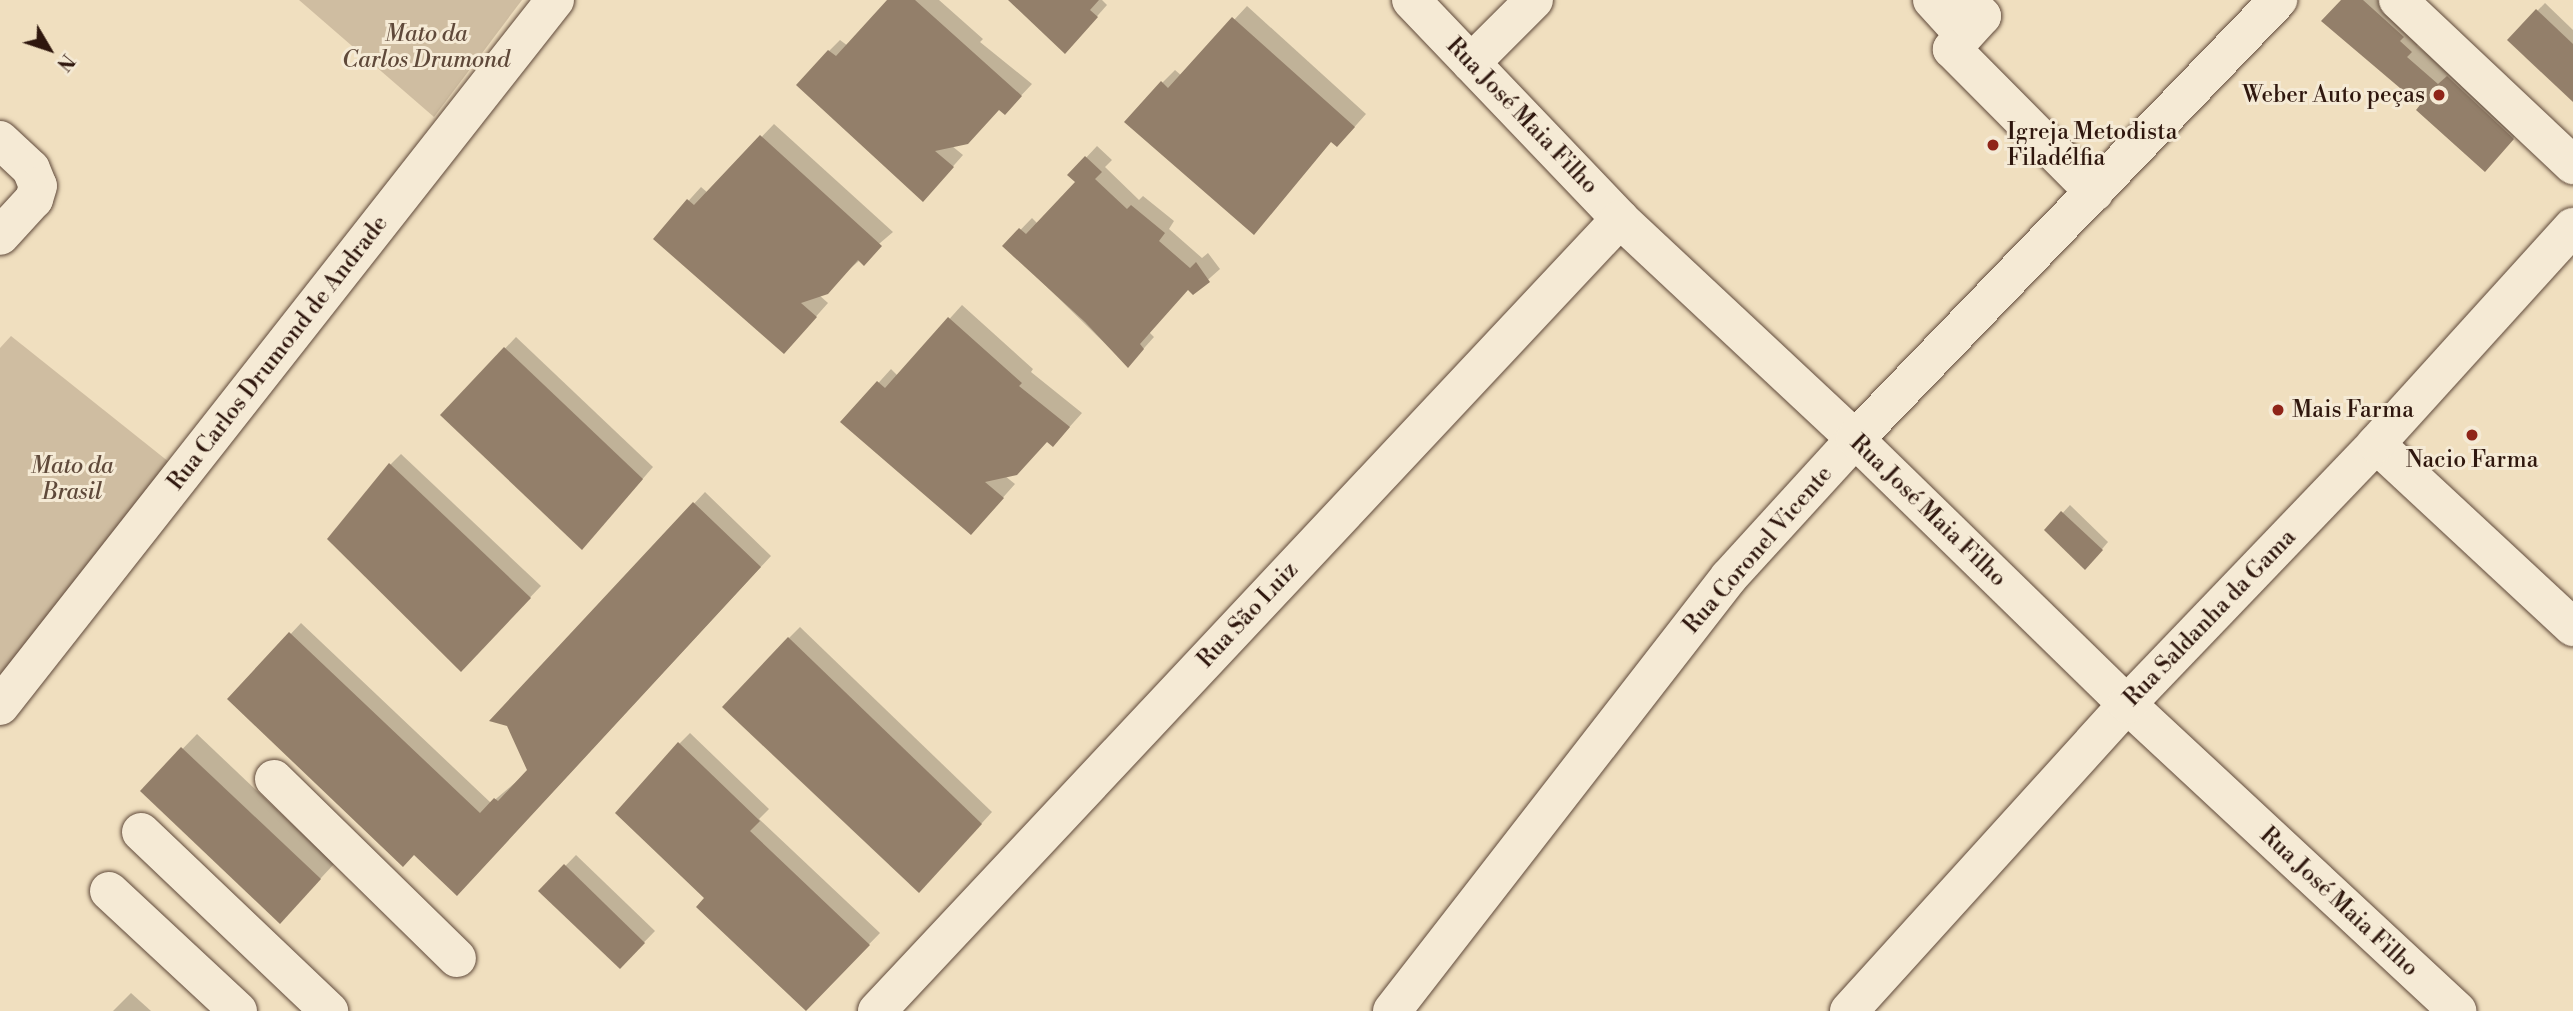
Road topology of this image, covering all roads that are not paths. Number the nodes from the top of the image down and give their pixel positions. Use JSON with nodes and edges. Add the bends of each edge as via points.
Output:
{"nodes":[{"id":1,"x":555,"y":0,"type":"edge"},
{"id":2,"x":1411,"y":0,"type":"edge"},
{"id":3,"x":1534,"y":0,"type":"edge"},
{"id":4,"x":1932,"y":0,"type":"edge"},
{"id":5,"x":2278,"y":0,"type":"edge"},
{"id":6,"x":2398,"y":0,"type":"edge"},
{"id":7,"x":1966,"y":17,"type":"edge"},
{"id":8,"x":1471,"y":63,"type":"junction"},
{"id":9,"x":0,"y":139,"type":"edge"},
{"id":10,"x":2573,"y":165,"type":"edge"},
{"id":11,"x":2094,"y":192,"type":"junction"},
{"id":12,"x":1620,"y":219,"type":"junction"},
{"id":13,"x":2573,"y":227,"type":"edge"},
{"id":14,"x":0,"y":236,"type":"edge"},
{"id":15,"x":1855,"y":439,"type":"junction"},
{"id":16,"x":2376,"y":444,"type":"junction"},
{"id":17,"x":2573,"y":627,"type":"edge"},
{"id":18,"x":2127,"y":705,"type":"junction"},
{"id":19,"x":0,"y":706,"type":"edge"},
{"id":20,"x":274,"y":779,"type":"dead end"},
{"id":21,"x":141,"y":832,"type":"dead end"},
{"id":22,"x":108,"y":891,"type":"dead end"},
{"id":23,"x":457,"y":958,"type":"dead end"},
{"id":24,"x":1859,"y":1007,"type":"edge"},
{"id":25,"x":238,"y":1011,"type":"edge"},
{"id":26,"x":329,"y":1011,"type":"edge"},
{"id":27,"x":877,"y":1011,"type":"edge"},
{"id":28,"x":1392,"y":1011,"type":"edge"},
{"id":29,"x":2457,"y":1011,"type":"edge"}],
"edges":[{"from":1,"to":19,"type":"street","name":"Rua Carlos Drumond de Andrade"},
{"from":2,"to":8,"type":"street","name":"Rua José Maia Filho"},
{"from":3,"to":8,"type":"street"},
{"from":4,"to":7,"type":"street"},
{"from":5,"to":11,"type":"street","name":"Rua Coronel Vicente"},
{"from":6,"to":10,"type":"street"},
{"from":7,"to":11,"type":"street","via":[[1952,49]]},
{"from":8,"to":12,"type":"street","name":"Rua José Maia Filho"},
{"from":9,"to":14,"type":"street","via":[[31,169],[38,186],[34,199]]},
{"from":11,"to":15,"type":"street","name":"Rua Coronel Vicente"},
{"from":12,"to":15,"type":"street","name":"Rua José Maia Filho"},
{"from":12,"to":27,"type":"street","name":"Rua São Luiz"},
{"from":13,"to":16,"type":"street","name":"Rua Saldanha da Gama"},
{"from":15,"to":18,"type":"street","name":"Rua José Maia Filho"},
{"from":15,"to":28,"type":"street","name":"Rua Coronel Vicente","via":[[1730,577]]},
{"from":16,"to":17,"type":"street"},
{"from":16,"to":18,"type":"street","name":"Rua Saldanha da Gama"},
{"from":18,"to":24,"type":"street","name":"Rua Saldanha da Gama"},
{"from":18,"to":29,"type":"street","name":"Rua José Maia Filho"},
{"from":20,"to":23,"type":"street"},
{"from":21,"to":26,"type":"street"},
{"from":22,"to":25,"type":"street"}]}
